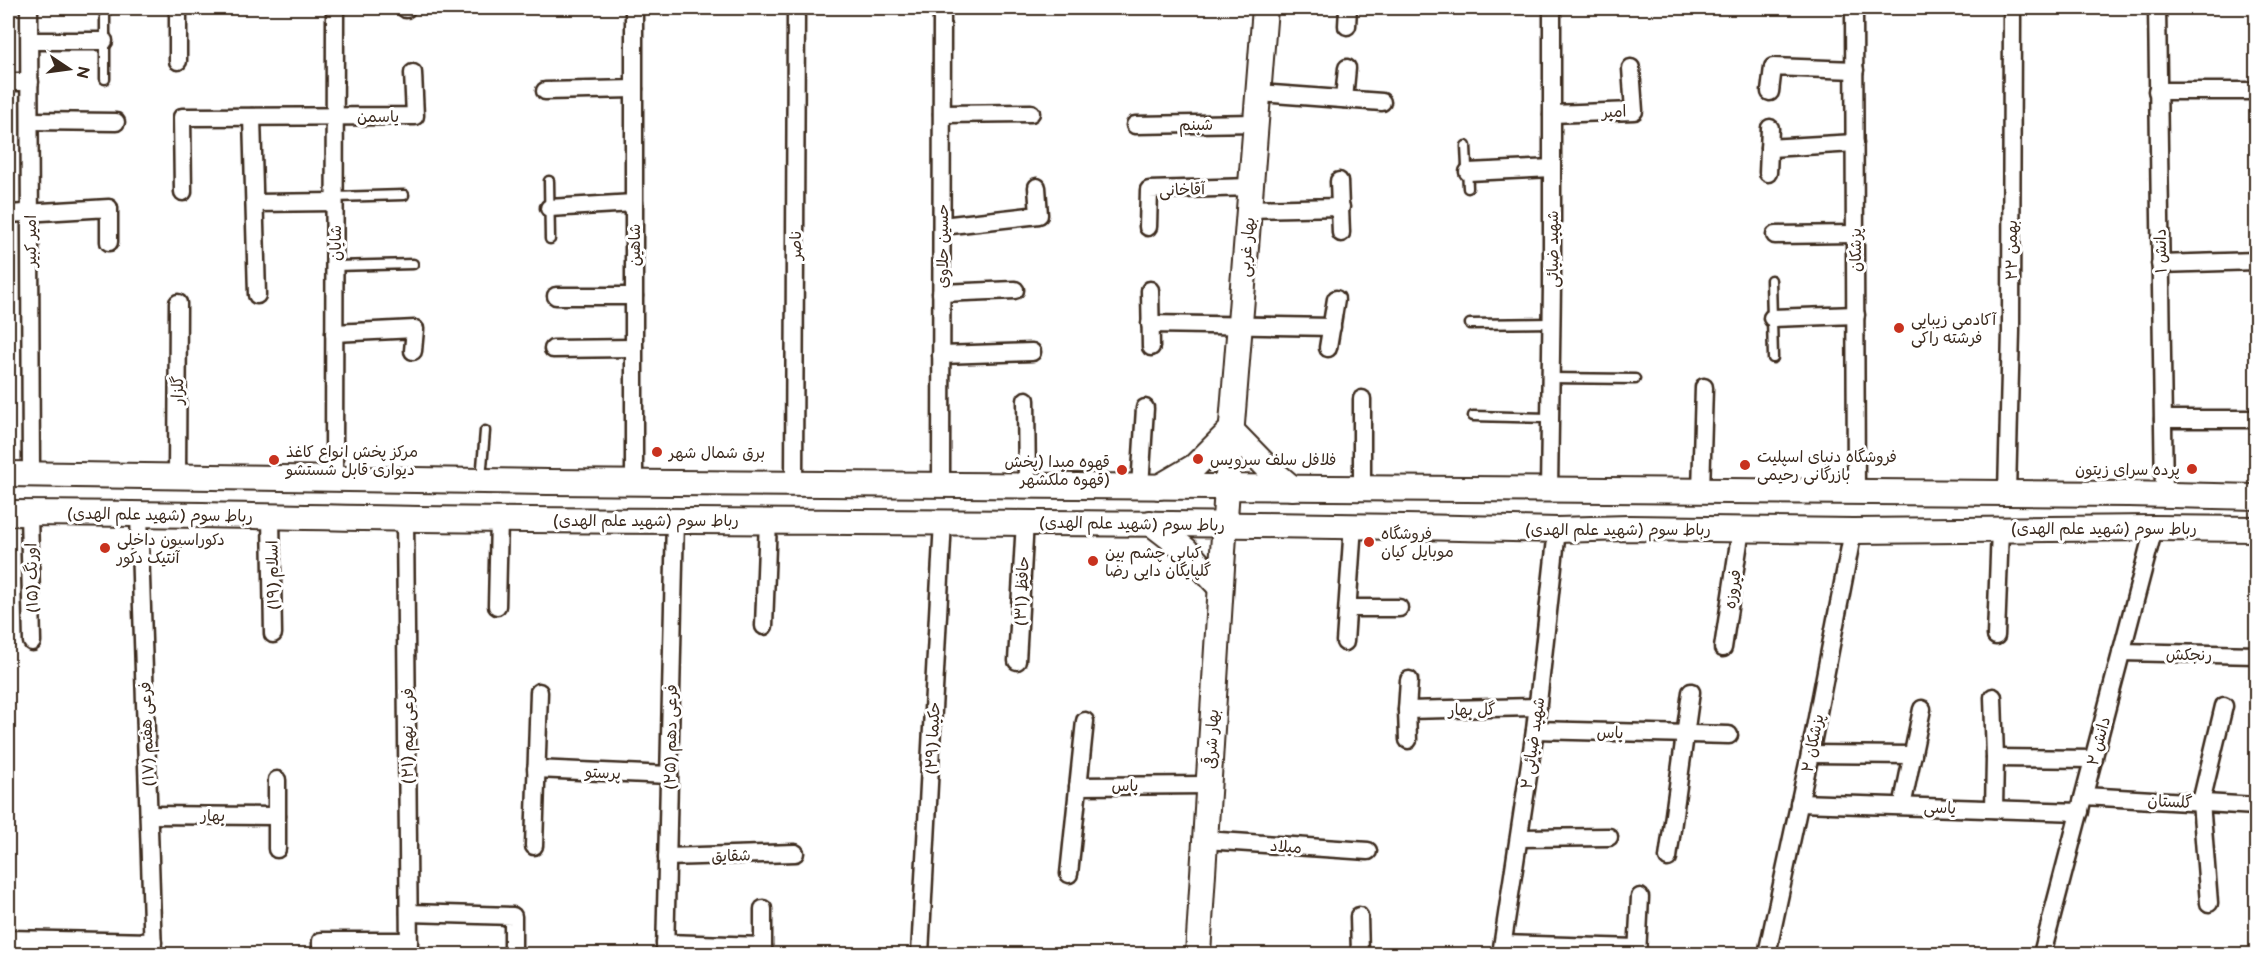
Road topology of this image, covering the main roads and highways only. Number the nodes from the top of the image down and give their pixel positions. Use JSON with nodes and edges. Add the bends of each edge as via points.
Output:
{"nodes":[{"id":1,"x":1265,"y":8,"type":"edge"},
{"id":2,"x":1231,"y":430,"type":"junction"},
{"id":3,"x":19,"y":474,"type":"edge"},
{"id":4,"x":457,"y":480,"type":"junction"},
{"id":5,"x":548,"y":482,"type":"junction"},
{"id":6,"x":1149,"y":487,"type":"junction"},
{"id":7,"x":1227,"y":487,"type":"junction"},
{"id":8,"x":1292,"y":488,"type":"junction"},
{"id":9,"x":1690,"y":491,"type":"junction"},
{"id":10,"x":1818,"y":492,"type":"junction"},
{"id":11,"x":2256,"y":497,"type":"edge"},
{"id":12,"x":18,"y":513,"type":"edge"},
{"id":13,"x":454,"y":519,"type":"junction"},
{"id":14,"x":545,"y":519,"type":"junction"},
{"id":15,"x":1151,"y":523,"type":"junction"},
{"id":16,"x":1224,"y":524,"type":"junction"},
{"id":17,"x":1628,"y":528,"type":"junction"},
{"id":18,"x":1741,"y":529,"type":"junction"},
{"id":19,"x":2256,"y":529,"type":"edge"},
{"id":20,"x":1220,"y":587,"type":"junction"},
{"id":21,"x":1198,"y":954,"type":"edge"}],
"edges":[{"from":1,"to":2,"type":"main road","name":"بهار غربی"},
{"from":2,"to":6,"type":"main road","via":[[1195,466]]},
{"from":2,"to":7,"type":"main road","name":"بهار غربی"},
{"from":2,"to":8,"type":"main road"},
{"from":3,"to":4,"type":"main road","name":"رباط سوم (شهید علم الهدی)"},
{"from":4,"to":5,"type":"main road","name":"رباط سوم (شهید علم الهدی)"},
{"from":4,"to":13,"type":"main road","via":[[465,492],[464,507]]},
{"from":5,"to":6,"type":"main road","name":"رباط سوم (شهید علم الهدی)"},
{"from":5,"to":14,"type":"main road","via":[[536,491],[534,507]]},
{"from":6,"to":7,"type":"main road","name":"رباط سوم (شهید علم الهدی)"},
{"from":7,"to":8,"type":"main road","name":"رباط سوم (شهید علم الهدی)"},
{"from":7,"to":16,"type":"main road","name":"بهار غربی"},
{"from":8,"to":9,"type":"main road","name":"رباط سوم (شهید علم الهدی)"},
{"from":9,"to":10,"type":"main road","name":"رباط سوم (شهید علم الهدی)"},
{"from":9,"to":17,"type":"main road","via":[[1681,509],[1669,518]]},
{"from":10,"to":11,"type":"main road","name":"رباط سوم (شهید علم الهدی)"},
{"from":10,"to":18,"type":"main road","via":[[1809,503],[1729,505],[1730,518]]},
{"from":12,"to":13,"type":"main road","name":"رباط سوم (شهید علم الهدی)"},
{"from":13,"to":14,"type":"main road","name":"رباط سوم (شهید علم الهدی)"},
{"from":14,"to":15,"type":"main road","name":"رباط سوم (شهید علم الهدی)"},
{"from":15,"to":16,"type":"main road","name":"رباط سوم (شهید علم الهدی)"},
{"from":15,"to":20,"type":"main road","via":[[1186,550]]},
{"from":16,"to":17,"type":"main road","name":"رباط سوم (شهید علم الهدی)"},
{"from":16,"to":20,"type":"main road","name":"بهار شرقی"},
{"from":17,"to":18,"type":"main road","name":"رباط سوم (شهید علم الهدی)"},
{"from":18,"to":19,"type":"main road","name":"رباط سوم (شهید علم الهدی)"},
{"from":20,"to":21,"type":"main road","name":"بهار شرقی"}]}
